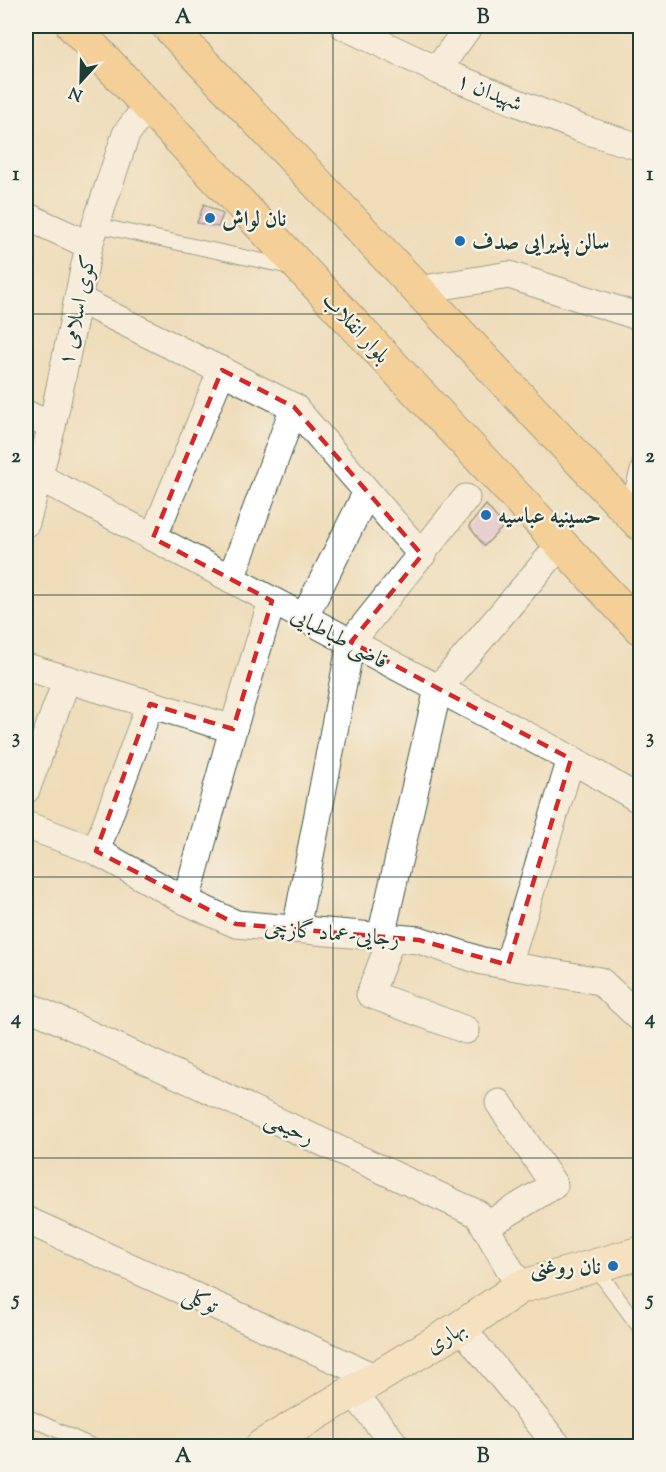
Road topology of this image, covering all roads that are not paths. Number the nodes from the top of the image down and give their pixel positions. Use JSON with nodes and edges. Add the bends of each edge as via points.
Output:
{"nodes":[{"id":1,"x":74,"y":26,"type":"edge"},
{"id":2,"x":168,"y":26,"type":"edge"},
{"id":3,"x":469,"y":26,"type":"edge"},
{"id":4,"x":350,"y":27,"type":"edge"},
{"id":5,"x":437,"y":70,"type":"junction"},
{"id":6,"x":148,"y":105,"type":"junction"},
{"id":7,"x":640,"y":147,"type":"edge"},
{"id":8,"x":26,"y":216,"type":"edge"},
{"id":9,"x":93,"y":235,"type":"junction"},
{"id":10,"x":304,"y":270,"type":"junction"},
{"id":11,"x":418,"y":290,"type":"junction"},
{"id":12,"x":78,"y":298,"type":"junction"},
{"id":13,"x":640,"y":317,"type":"edge"},
{"id":14,"x":222,"y":370,"type":"junction"},
{"id":15,"x":294,"y":407,"type":"junction"},
{"id":16,"x":26,"y":414,"type":"edge"},
{"id":17,"x":52,"y":426,"type":"junction"},
{"id":18,"x":640,"y":462,"type":"edge"},
{"id":19,"x":39,"y":477,"type":"junction"},
{"id":20,"x":367,"y":492,"type":"junction"},
{"id":21,"x":466,"y":498,"type":"dead end"},
{"id":22,"x":634,"y":517,"type":"edge"},
{"id":23,"x":26,"y":523,"type":"edge"},
{"id":24,"x":153,"y":538,"type":"junction"},
{"id":25,"x":561,"y":544,"type":"junction"},
{"id":26,"x":422,"y":555,"type":"junction"},
{"id":27,"x":231,"y":579,"type":"junction"},
{"id":28,"x":272,"y":601,"type":"junction"},
{"id":29,"x":304,"y":618,"type":"junction"},
{"id":30,"x":640,"y":628,"type":"edge"},
{"id":31,"x":351,"y":642,"type":"junction"},
{"id":32,"x":26,"y":667,"type":"edge"},
{"id":33,"x":67,"y":679,"type":"junction"},
{"id":34,"x":438,"y":689,"type":"junction"},
{"id":35,"x":150,"y":704,"type":"junction"},
{"id":36,"x":232,"y":729,"type":"junction"},
{"id":37,"x":570,"y":759,"type":"junction"},
{"id":38,"x":26,"y":790,"type":"edge"},
{"id":39,"x":640,"y":800,"type":"edge"},
{"id":40,"x":26,"y":825,"type":"edge"},
{"id":41,"x":96,"y":851,"type":"junction"},
{"id":42,"x":186,"y":901,"type":"junction"},
{"id":43,"x":297,"y":929,"type":"junction"},
{"id":44,"x":387,"y":937,"type":"junction"},
{"id":45,"x":508,"y":965,"type":"junction"},
{"id":46,"x":26,"y":1005,"type":"edge"},
{"id":47,"x":640,"y":1018,"type":"edge"},
{"id":48,"x":466,"y":1030,"type":"dead end"},
{"id":49,"x":499,"y":1103,"type":"dead end"},
{"id":50,"x":26,"y":1220,"type":"edge"},
{"id":51,"x":486,"y":1226,"type":"junction"},
{"id":52,"x":640,"y":1253,"type":"edge"},
{"id":53,"x":595,"y":1266,"type":"junction"},
{"id":54,"x":520,"y":1287,"type":"junction"},
{"id":55,"x":461,"y":1327,"type":"junction"},
{"id":56,"x":640,"y":1328,"type":"edge"},
{"id":57,"x":364,"y":1385,"type":"junction"},
{"id":58,"x":26,"y":1416,"type":"edge"},
{"id":59,"x":92,"y":1446,"type":"edge"},
{"id":60,"x":262,"y":1446,"type":"edge"},
{"id":61,"x":396,"y":1446,"type":"edge"},
{"id":62,"x":558,"y":1446,"type":"edge"}],
"edges":[{"from":1,"to":6,"type":"main road","name":"بلوار انقلاب"},
{"from":2,"to":11,"type":"main road"},
{"from":3,"to":5,"type":"street"},
{"from":4,"to":5,"type":"street","name":"شهیدان ۱"},
{"from":5,"to":7,"type":"street","name":"شهیدان ۱","via":[[582,129]]},
{"from":6,"to":9,"type":"street","name":"کوی اسلامی ۱","via":[[126,134]]},
{"from":6,"to":10,"type":"main road","name":"بلوار انقلاب"},
{"from":8,"to":9,"type":"street"},
{"from":9,"to":10,"type":"lane"},
{"from":9,"to":12,"type":"street","name":"کوی اسلامی ۱"},
{"from":10,"to":25,"type":"main road","name":"بلوار انقلاب"},
{"from":11,"to":13,"type":"street","via":[[509,274]]},
{"from":11,"to":22,"type":"main road"},
{"from":12,"to":14,"type":"street"},
{"from":12,"to":17,"type":"street","name":"کوی اسلامی ۱"},
{"from":14,"to":15,"type":"street"},
{"from":14,"to":24,"type":"street"},
{"from":15,"to":20,"type":"street"},
{"from":15,"to":27,"type":"street"},
{"from":16,"to":17,"type":"street"},
{"from":17,"to":19,"type":"street","name":"کوی اسلامی ۱"},
{"from":18,"to":22,"type":"lane"},
{"from":19,"to":23,"type":"street","name":"کوی اسلامی ۱"},
{"from":19,"to":24,"type":"street","name":"قاضی طباطبایی"},
{"from":20,"to":26,"type":"street"},
{"from":20,"to":29,"type":"street"},
{"from":21,"to":26,"type":"street"},
{"from":24,"to":27,"type":"street","name":"قاضی طباطبایی"},
{"from":25,"to":30,"type":"main road","name":"بلوار انقلاب"},
{"from":25,"to":34,"type":"street"},
{"from":26,"to":31,"type":"street"},
{"from":27,"to":28,"type":"street","name":"قاضی طباطبایی"},
{"from":28,"to":29,"type":"street","name":"قاضی طباطبایی"},
{"from":28,"to":36,"type":"street"},
{"from":29,"to":31,"type":"street","name":"قاضی طباطبایی"},
{"from":31,"to":34,"type":"street","name":"قاضی طباطبایی"},
{"from":31,"to":43,"type":"street"},
{"from":32,"to":33,"type":"street"},
{"from":33,"to":35,"type":"street"},
{"from":33,"to":38,"type":"street"},
{"from":34,"to":37,"type":"street","name":"قاضی طباطبایی"},
{"from":34,"to":44,"type":"street"},
{"from":35,"to":36,"type":"street"},
{"from":35,"to":41,"type":"street"},
{"from":36,"to":42,"type":"street"},
{"from":37,"to":39,"type":"street","name":"قاضی طباطبایی"},
{"from":37,"to":45,"type":"street"},
{"from":40,"to":41,"type":"street","name":"رجایی-عماد گازچی"},
{"from":41,"to":42,"type":"street","name":"رجایی-عماد گازچی"},
{"from":42,"to":43,"type":"street","name":"رجایی-عماد گازچی","via":[[236,924]]},
{"from":43,"to":44,"type":"street","name":"رجایی-عماد گازچی"},
{"from":44,"to":45,"type":"street","name":"رجایی-عماد گازچی","via":[[419,940],[482,961]]},
{"from":44,"to":48,"type":"street","via":[[370,994]]},
{"from":45,"to":47,"type":"street","name":"رجایی-عماد گازچی","via":[[600,981]]},
{"from":46,"to":51,"type":"street","name":"رحیمی","via":[[478,1214]]},
{"from":49,"to":51,"type":"street","via":[[554,1185]]},
{"from":50,"to":57,"type":"street","name":"توکلی"},
{"from":51,"to":54,"type":"street","name":"رحیمی"},
{"from":52,"to":53,"type":"street","name":"بهاری"},
{"from":53,"to":54,"type":"street","name":"بهاری"},
{"from":53,"to":56,"type":"lane"},
{"from":54,"to":55,"type":"street","name":"بهاری"},
{"from":55,"to":57,"type":"street","name":"بهاری"},
{"from":55,"to":62,"type":"street"},
{"from":57,"to":60,"type":"street","name":"بهاری"},
{"from":57,"to":61,"type":"street"},
{"from":58,"to":59,"type":"lane"}]}
